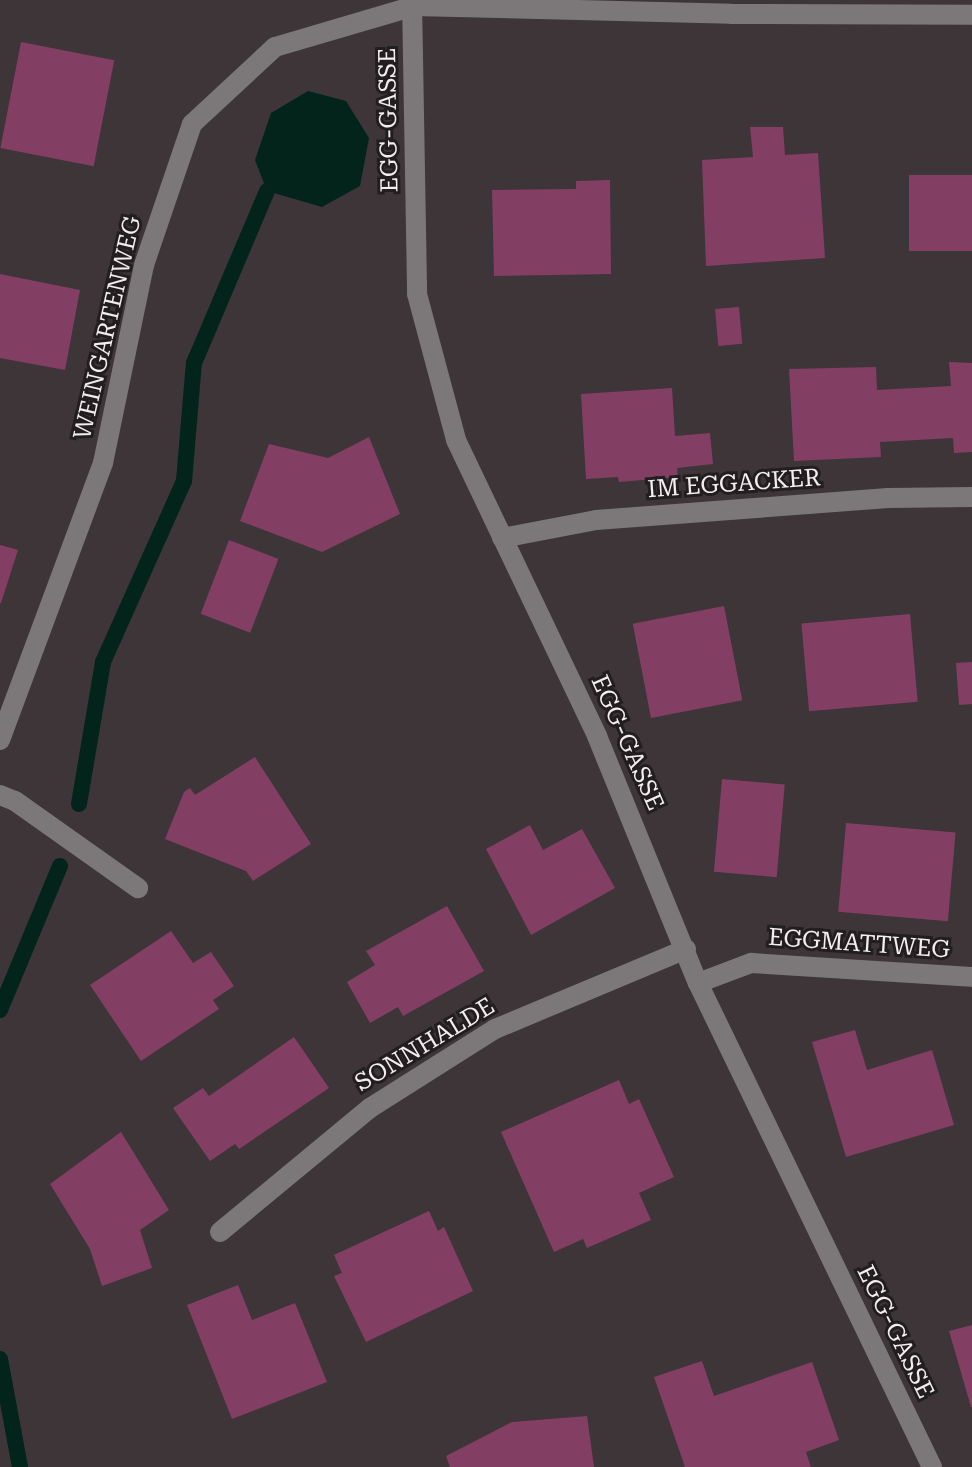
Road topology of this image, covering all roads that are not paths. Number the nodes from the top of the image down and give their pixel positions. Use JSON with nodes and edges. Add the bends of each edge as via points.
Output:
{"nodes":[{"id":1,"x":413,"y":3,"type":"edge"},
{"id":2,"x":734,"y":7,"type":"edge"},
{"id":3,"x":972,"y":15,"type":"edge"},
{"id":4,"x":972,"y":497,"type":"edge"},
{"id":5,"x":502,"y":538,"type":"junction"},
{"id":6,"x":0,"y":740,"type":"edge"},
{"id":7,"x":0,"y":795,"type":"edge"},
{"id":8,"x":138,"y":888,"type":"dead end"},
{"id":9,"x":686,"y":949,"type":"junction"},
{"id":10,"x":972,"y":977,"type":"edge"},
{"id":11,"x":698,"y":983,"type":"junction"},
{"id":12,"x":220,"y":1232,"type":"dead end"},
{"id":13,"x":932,"y":1467,"type":"edge"}],
"edges":[{"from":1,"to":2,"type":"street","name":"WEINGARTENWEG"},
{"from":1,"to":5,"type":"street","name":"EGG-GASSE","via":[[417,294],[456,440]]},
{"from":1,"to":6,"type":"street","name":"WEINGARTENWEG","via":[[275,47],[192,124],[144,265],[103,463]]},
{"from":2,"to":3,"type":"street","name":"WEINGARTENWEG"},
{"from":4,"to":5,"type":"street","name":"IM EGGACKER","via":[[888,498],[596,520]]},
{"from":5,"to":9,"type":"street","name":"EGG-GASSE","via":[[597,736]]},
{"from":7,"to":8,"type":"street"},
{"from":9,"to":11,"type":"street","name":"EGG-GASSE"},
{"from":9,"to":12,"type":"street","name":"SONNHALDE","via":[[495,1029],[370,1108]]},
{"from":10,"to":11,"type":"street","name":"EGGMATTWEG","via":[[751,963]]},
{"from":11,"to":13,"type":"street","name":"EGG-GASSE"}]}
